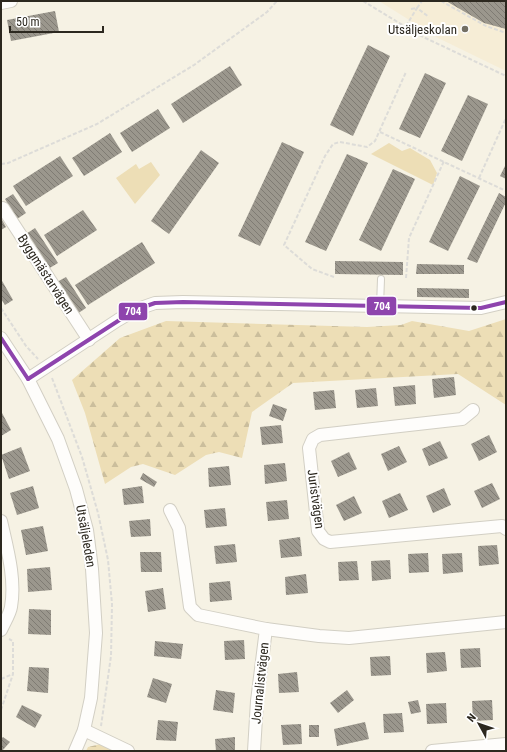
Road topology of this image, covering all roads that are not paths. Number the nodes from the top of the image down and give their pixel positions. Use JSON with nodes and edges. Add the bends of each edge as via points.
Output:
{"nodes":[{"id":1,"x":11,"y":1,"type":"edge"},
{"id":2,"x":1,"y":3,"type":"edge"},
{"id":3,"x":4,"y":208,"type":"dead end"},
{"id":4,"x":381,"y":279,"type":"dead end"},
{"id":5,"x":506,"y":302,"type":"edge"},
{"id":6,"x":380,"y":306,"type":"junction"},
{"id":7,"x":1,"y":338,"type":"edge"},
{"id":8,"x":89,"y":340,"type":"junction"},
{"id":9,"x":28,"y":379,"type":"junction"},
{"id":10,"x":473,"y":410,"type":"dead end"},
{"id":11,"x":170,"y":510,"type":"dead end"},
{"id":12,"x":1,"y":521,"type":"edge"},
{"id":13,"x":506,"y":529,"type":"edge"},
{"id":14,"x":506,"y":622,"type":"edge"},
{"id":15,"x":266,"y":629,"type":"junction"},
{"id":16,"x":4,"y":633,"type":"edge"},
{"id":17,"x":84,"y":730,"type":"junction"},
{"id":18,"x":506,"y":744,"type":"edge"},
{"id":19,"x":75,"y":751,"type":"edge"},
{"id":20,"x":128,"y":751,"type":"edge"},
{"id":21,"x":254,"y":751,"type":"edge"},
{"id":22,"x":432,"y":751,"type":"edge"}],
"edges":[{"from":1,"to":2,"type":"street"},
{"from":3,"to":8,"type":"street","name":"Byggmästarvägen"},
{"from":4,"to":6,"type":"lane"},
{"from":5,"to":6,"type":"street","via":[[481,308]]},
{"from":6,"to":8,"type":"street","via":[[156,303],[135,310]]},
{"from":7,"to":9,"type":"street","name":"Utsäljeleden"},
{"from":8,"to":9,"type":"street"},
{"from":9,"to":17,"type":"street","name":"Utsäljeleden","via":[[58,439],[87,530],[96,633],[91,698]]},
{"from":10,"to":13,"type":"street","name":"Juristvägen","via":[[462,419],[320,435],[313,438],[309,448],[318,531],[330,542],[502,526]]},
{"from":11,"to":15,"type":"street","name":"Journalistvägen","via":[[178,528],[190,607],[198,615]]},
{"from":12,"to":16,"type":"street","via":[[12,584],[11,608]]},
{"from":14,"to":15,"type":"street","via":[[350,638]]},
{"from":15,"to":21,"type":"street","name":"Journalistvägen"},
{"from":17,"to":19,"type":"street","name":"Utsäljeleden"},
{"from":17,"to":20,"type":"street"},
{"from":18,"to":22,"type":"street"}]}
